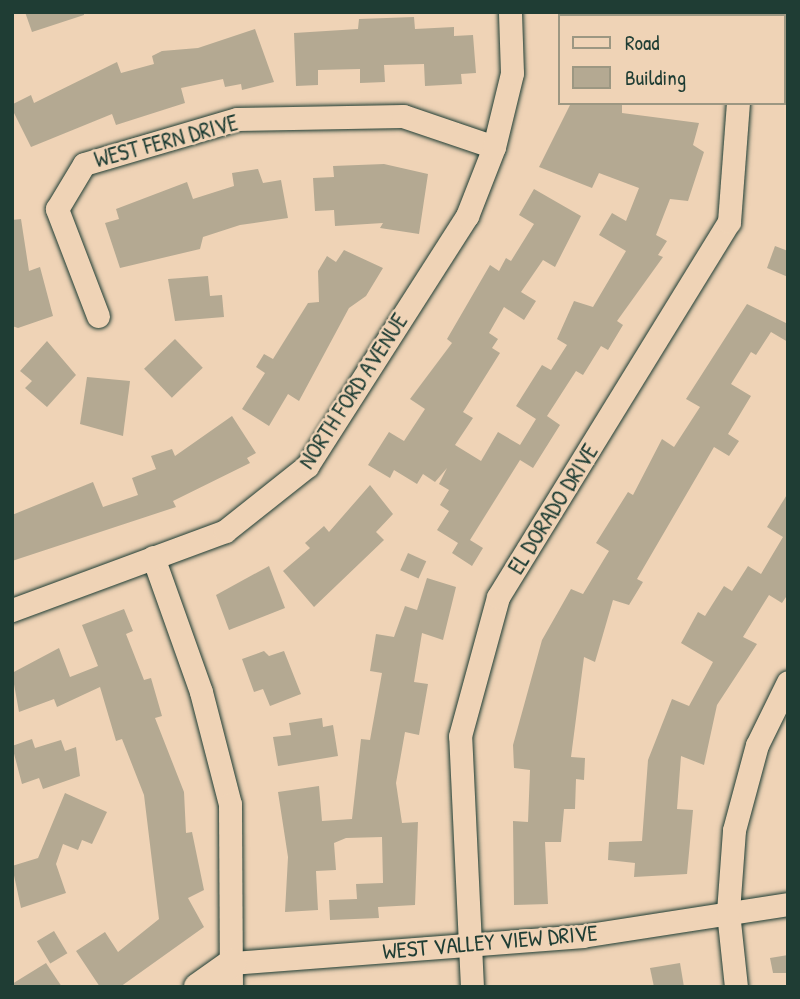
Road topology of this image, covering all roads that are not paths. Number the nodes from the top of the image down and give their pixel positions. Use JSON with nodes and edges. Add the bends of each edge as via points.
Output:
{"nodes":[{"id":1,"x":510,"y":12,"type":"edge"},
{"id":2,"x":738,"y":105,"type":"edge"},
{"id":3,"x":494,"y":147,"type":"junction"},
{"id":4,"x":98,"y":316,"type":"dead end"},
{"id":5,"x":153,"y":557,"type":"junction"},
{"id":6,"x":12,"y":610,"type":"edge"},
{"id":7,"x":788,"y":682,"type":"edge"},
{"id":8,"x":788,"y":904,"type":"edge"},
{"id":9,"x":728,"y":912,"type":"junction"},
{"id":10,"x":470,"y":945,"type":"junction"},
{"id":11,"x":232,"y":975,"type":"edge"},
{"id":12,"x":198,"y":987,"type":"edge"},
{"id":13,"x":472,"y":987,"type":"edge"},
{"id":14,"x":736,"y":987,"type":"edge"}],
"edges":[{"from":1,"to":3,"type":"street","name":"NORTH FORD AVENUE","via":[[512,73]]},
{"from":2,"to":10,"type":"street","name":"EL DORADO DRIVE","via":[[729,222],[498,597],[460,736]]},
{"from":3,"to":4,"type":"street","name":"WEST FERN DRIVE","via":[[403,117],[237,119],[84,164],[57,209]]},
{"from":3,"to":5,"type":"street","name":"NORTH FORD AVENUE","via":[[467,216],[307,466],[225,531]]},
{"from":5,"to":6,"type":"street","name":"NORTH FORD AVENUE"},
{"from":5,"to":11,"type":"street","via":[[201,692],[230,804]]},
{"from":7,"to":9,"type":"street","via":[[757,745],[738,818]]},
{"from":8,"to":9,"type":"street","name":"WEST VALLEY VIEW DRIVE"},
{"from":9,"to":10,"type":"street","name":"WEST VALLEY VIEW DRIVE","via":[[582,936]]},
{"from":9,"to":14,"type":"street"},
{"from":10,"to":11,"type":"street","name":"WEST VALLEY VIEW DRIVE"},
{"from":10,"to":13,"type":"street","name":"EL DORADO DRIVE"},
{"from":11,"to":12,"type":"street"}]}
